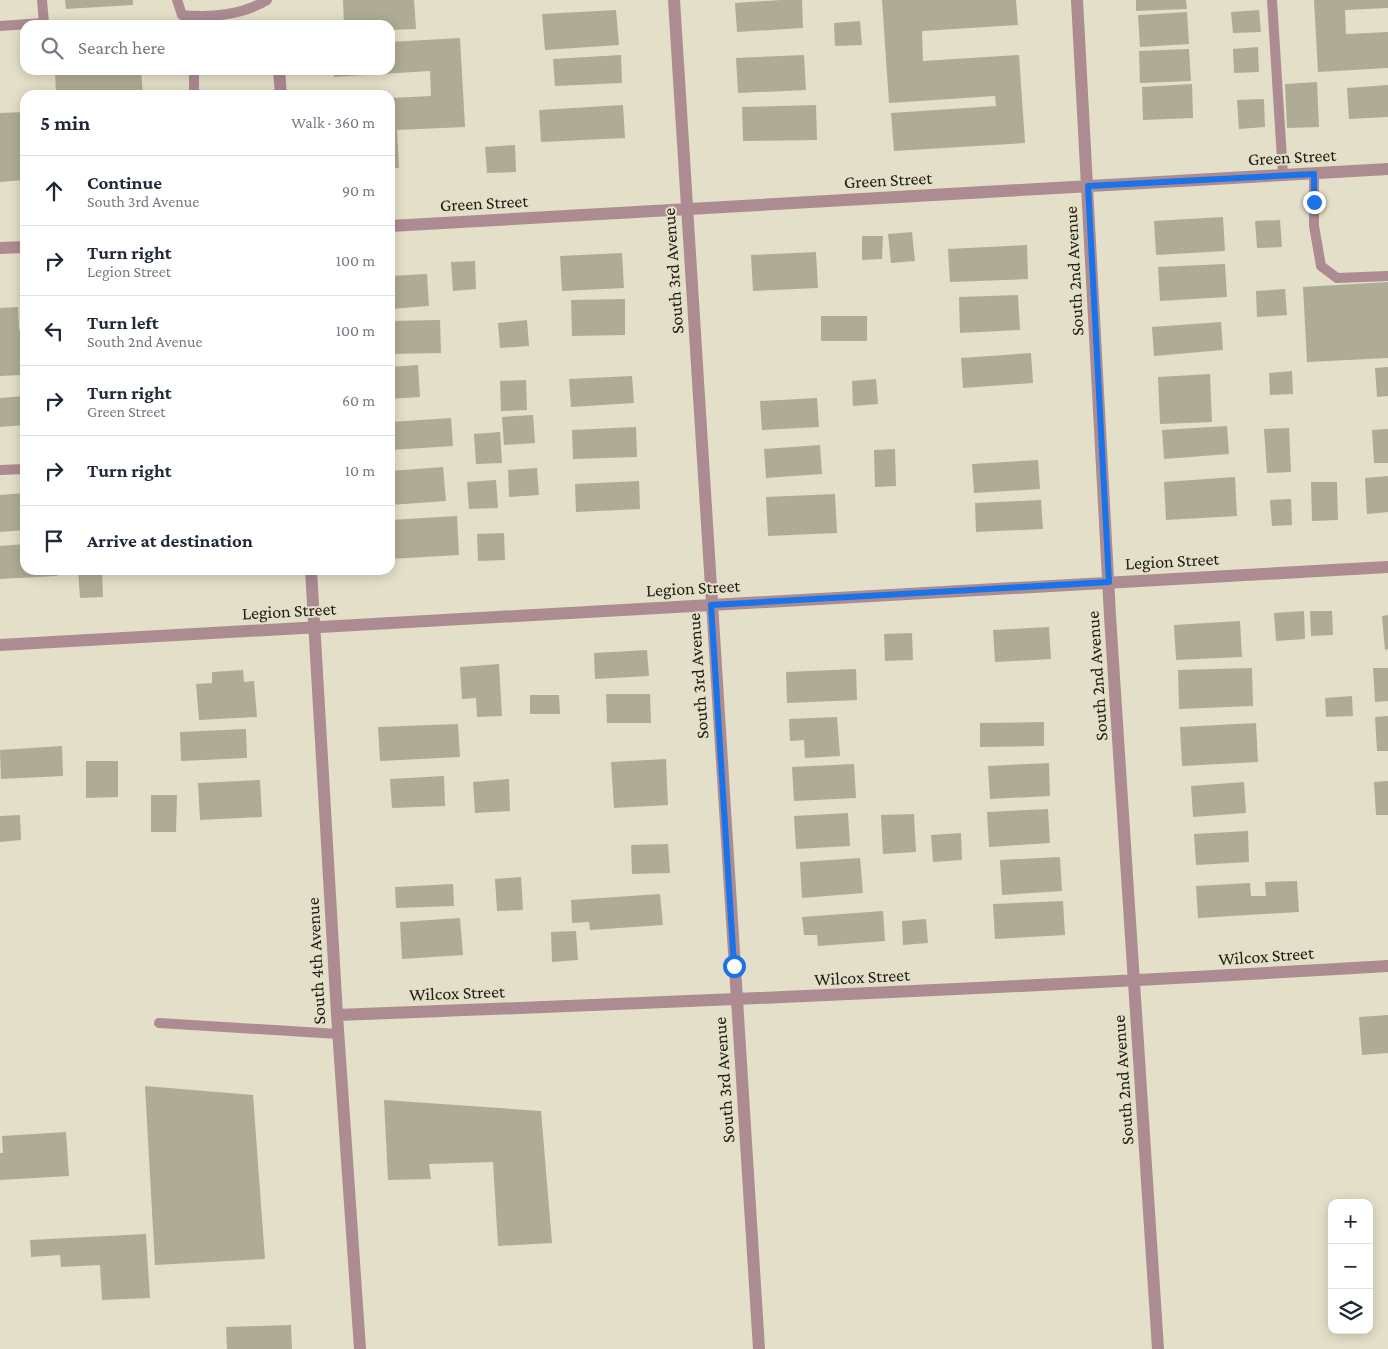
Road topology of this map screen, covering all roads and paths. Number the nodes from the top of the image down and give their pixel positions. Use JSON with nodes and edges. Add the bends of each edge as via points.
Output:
{"nodes":[{"id":1,"x":42,"y":0,"type":"edge"},
{"id":2,"x":177,"y":0,"type":"edge"},
{"id":3,"x":268,"y":0,"type":"edge"},
{"id":4,"x":674,"y":0,"type":"edge"},
{"id":5,"x":1077,"y":0,"type":"edge"},
{"id":6,"x":1272,"y":0,"type":"edge"},
{"id":7,"x":44,"y":20,"type":"edge"},
{"id":8,"x":20,"y":24,"type":"edge"},
{"id":9,"x":0,"y":26,"type":"edge"},
{"id":10,"x":194,"y":75,"type":"edge"},
{"id":11,"x":280,"y":75,"type":"edge"},
{"id":12,"x":194,"y":90,"type":"edge"},
{"id":13,"x":281,"y":90,"type":"edge"},
{"id":14,"x":1388,"y":169,"type":"edge"},
{"id":15,"x":1314,"y":174,"type":"junction"},
{"id":16,"x":1283,"y":175,"type":"junction"},
{"id":17,"x":1088,"y":186,"type":"junction"},
{"id":18,"x":687,"y":209,"type":"junction"},
{"id":19,"x":395,"y":226,"type":"edge"},
{"id":20,"x":20,"y":247,"type":"edge"},
{"id":21,"x":0,"y":248,"type":"edge"},
{"id":22,"x":1388,"y":276,"type":"edge"},
{"id":23,"x":20,"y":469,"type":"edge"},
{"id":24,"x":0,"y":470,"type":"edge"},
{"id":25,"x":1388,"y":566,"type":"edge"},
{"id":26,"x":311,"y":575,"type":"edge"},
{"id":27,"x":1109,"y":582,"type":"junction"},
{"id":28,"x":711,"y":605,"type":"junction"},
{"id":29,"x":314,"y":627,"type":"junction"},
{"id":30,"x":0,"y":645,"type":"edge"},
{"id":31,"x":1388,"y":966,"type":"edge"},
{"id":32,"x":1134,"y":982,"type":"junction"},
{"id":33,"x":736,"y":1000,"type":"junction"},
{"id":34,"x":337,"y":1015,"type":"junction"},
{"id":35,"x":159,"y":1023,"type":"dead end"},
{"id":36,"x":338,"y":1034,"type":"junction"},
{"id":37,"x":360,"y":1349,"type":"edge"},
{"id":38,"x":759,"y":1349,"type":"edge"},
{"id":39,"x":1158,"y":1349,"type":"edge"}],
"edges":[{"from":1,"to":7,"type":"lane"},
{"from":2,"to":3,"type":"lane","via":[[182,15],[196,16],[231,13],[256,7]]},
{"from":4,"to":18,"type":"street","name":"South 3rd Avenue"},
{"from":5,"to":17,"type":"street","name":"South 2nd Avenue"},
{"from":6,"to":16,"type":"lane"},
{"from":8,"to":9,"type":"lane"},
{"from":10,"to":12,"type":"lane"},
{"from":11,"to":13,"type":"street"},
{"from":14,"to":15,"type":"street","name":"Green Street"},
{"from":15,"to":16,"type":"street","name":"Green Street"},
{"from":15,"to":22,"type":"lane","via":[[1314,226],[1321,266],[1336,278]]},
{"from":16,"to":17,"type":"street","name":"Green Street"},
{"from":17,"to":18,"type":"street","name":"Green Street"},
{"from":17,"to":27,"type":"street","name":"South 2nd Avenue"},
{"from":18,"to":19,"type":"street","name":"Green Street"},
{"from":18,"to":28,"type":"street","name":"South 3rd Avenue"},
{"from":20,"to":21,"type":"street"},
{"from":23,"to":24,"type":"lane"},
{"from":25,"to":27,"type":"street","name":"Legion Street"},
{"from":26,"to":29,"type":"street","name":"South 4th Avenue"},
{"from":27,"to":28,"type":"street","name":"Legion Street"},
{"from":27,"to":32,"type":"street","name":"South 2nd Avenue"},
{"from":28,"to":29,"type":"street","name":"Legion Street"},
{"from":28,"to":33,"type":"street","name":"South 3rd Avenue"},
{"from":29,"to":30,"type":"street","name":"Legion Street"},
{"from":29,"to":34,"type":"street","name":"South 4th Avenue"},
{"from":31,"to":32,"type":"street","name":"Wilcox Street"},
{"from":32,"to":33,"type":"street","name":"Wilcox Street"},
{"from":32,"to":39,"type":"street","name":"South 2nd Avenue"},
{"from":33,"to":34,"type":"street","name":"Wilcox Street"},
{"from":33,"to":38,"type":"street","name":"South 3rd Avenue"},
{"from":34,"to":36,"type":"street","name":"South 4th Avenue"},
{"from":35,"to":36,"type":"lane"},
{"from":36,"to":37,"type":"street","name":"South 4th Avenue"}]}
